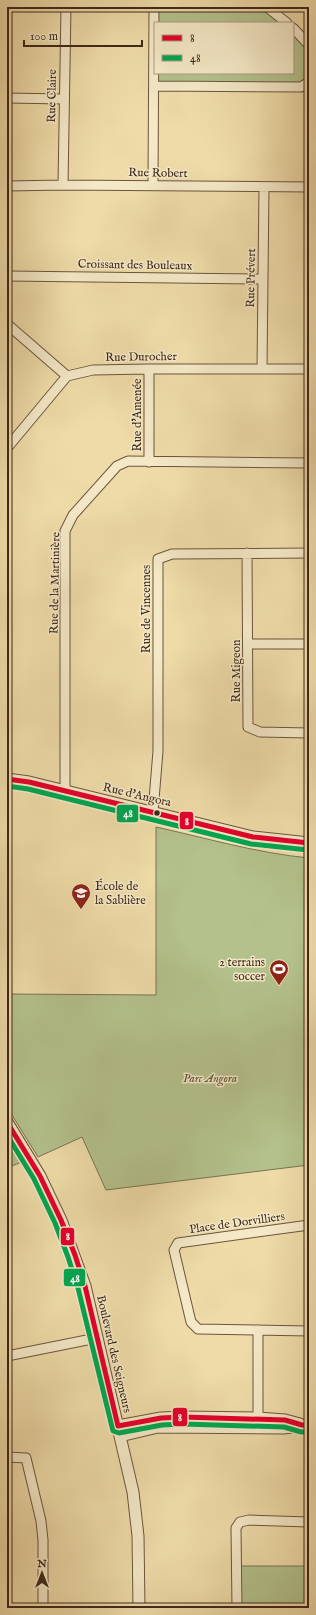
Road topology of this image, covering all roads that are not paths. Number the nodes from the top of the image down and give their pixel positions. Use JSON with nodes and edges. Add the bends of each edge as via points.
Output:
{"nodes":[{"id":1,"x":66,"y":7,"type":"edge"},
{"id":2,"x":154,"y":7,"type":"edge"},
{"id":3,"x":267,"y":7,"type":"edge"},
{"id":4,"x":154,"y":22,"type":"edge"},
{"id":5,"x":285,"y":22,"type":"edge"},
{"id":6,"x":294,"y":29,"type":"edge"},
{"id":7,"x":309,"y":45,"type":"edge"},
{"id":8,"x":155,"y":74,"type":"edge"},
{"id":9,"x":309,"y":82,"type":"edge"},
{"id":10,"x":155,"y":86,"type":"junction"},
{"id":11,"x":7,"y":98,"type":"edge"},
{"id":12,"x":64,"y":99,"type":"junction"},
{"id":13,"x":63,"y":185,"type":"junction"},
{"id":14,"x":153,"y":185,"type":"junction"},
{"id":15,"x":7,"y":186,"type":"edge"},
{"id":16,"x":264,"y":187,"type":"junction"},
{"id":17,"x":309,"y":187,"type":"edge"},
{"id":18,"x":7,"y":276,"type":"edge"},
{"id":19,"x":263,"y":279,"type":"junction"},
{"id":20,"x":7,"y":324,"type":"edge"},
{"id":21,"x":149,"y":369,"type":"junction"},
{"id":22,"x":262,"y":369,"type":"junction"},
{"id":23,"x":309,"y":369,"type":"edge"},
{"id":24,"x":67,"y":376,"type":"junction"},
{"id":25,"x":8,"y":446,"type":"edge"},
{"id":26,"x":149,"y":462,"type":"junction"},
{"id":27,"x":309,"y":463,"type":"edge"},
{"id":28,"x":247,"y":553,"type":"junction"},
{"id":29,"x":309,"y":553,"type":"edge"},
{"id":30,"x":248,"y":644,"type":"junction"},
{"id":31,"x":309,"y":644,"type":"edge"},
{"id":32,"x":309,"y":733,"type":"edge"},
{"id":33,"x":7,"y":779,"type":"edge"},
{"id":34,"x":65,"y":791,"type":"junction"},
{"id":35,"x":153,"y":812,"type":"junction"},
{"id":36,"x":309,"y":843,"type":"edge"},
{"id":37,"x":7,"y":1122,"type":"edge"},
{"id":38,"x":309,"y":1225,"type":"edge"},
{"id":39,"x":258,"y":1330,"type":"junction"},
{"id":40,"x":309,"y":1331,"type":"edge"},
{"id":41,"x":97,"y":1338,"type":"junction"},
{"id":42,"x":7,"y":1356,"type":"edge"},
{"id":43,"x":258,"y":1423,"type":"junction"},
{"id":44,"x":306,"y":1425,"type":"edge"},
{"id":45,"x":119,"y":1431,"type":"junction"},
{"id":46,"x":7,"y":1457,"type":"edge"},
{"id":47,"x":309,"y":1522,"type":"edge"},
{"id":48,"x":43,"y":1608,"type":"edge"},
{"id":49,"x":139,"y":1608,"type":"edge"},
{"id":50,"x":237,"y":1608,"type":"edge"}],
"edges":[{"from":1,"to":12,"type":"street","name":"Rue Claire"},
{"from":2,"to":4,"type":"street"},
{"from":3,"to":5,"type":"street"},
{"from":6,"to":7,"type":"street"},
{"from":8,"to":10,"type":"street"},
{"from":9,"to":10,"type":"street","via":[[301,87]]},
{"from":10,"to":14,"type":"street"},
{"from":11,"to":12,"type":"street"},
{"from":12,"to":13,"type":"street","name":"Rue Claire"},
{"from":13,"to":14,"type":"street","name":"Rue Robert"},
{"from":13,"to":15,"type":"street","name":"Rue Robert"},
{"from":14,"to":16,"type":"street","name":"Rue Robert"},
{"from":16,"to":17,"type":"street","name":"Rue Robert"},
{"from":16,"to":19,"type":"street","name":"Rue Prévert"},
{"from":18,"to":19,"type":"street","name":"Croissant des Bouleaux"},
{"from":19,"to":22,"type":"street","name":"Rue Prévert"},
{"from":20,"to":24,"type":"street"},
{"from":21,"to":22,"type":"street","name":"Rue Durocher"},
{"from":21,"to":24,"type":"street","name":"Rue Durocher","via":[[94,370]]},
{"from":21,"to":26,"type":"street","name":"Rue d'Amenée"},
{"from":22,"to":23,"type":"street","name":"Rue Durocher"},
{"from":24,"to":25,"type":"street"},
{"from":26,"to":27,"type":"street","name":"Rue de la Martinière"},
{"from":26,"to":34,"type":"street","name":"Rue de la Martinière","via":[[128,461],[117,466],[73,516],[66,531]]},
{"from":28,"to":29,"type":"street","name":"Rue de Vincennes"},
{"from":28,"to":30,"type":"street","name":"Rue Migeon"},
{"from":28,"to":35,"type":"street","name":"Rue de Vincennes","via":[[172,554],[158,558],[158,751]]},
{"from":30,"to":31,"type":"street"},
{"from":30,"to":32,"type":"street","name":"Rue Migeon","via":[[248,727],[260,732]]},
{"from":33,"to":34,"type":"street","name":"Rue d'Angora"},
{"from":34,"to":35,"type":"street","name":"Rue d'Angora"},
{"from":35,"to":36,"type":"street","name":"Rue d'Angora","via":[[253,836]]},
{"from":37,"to":41,"type":"street","name":"Boulevard des Seigneurs","via":[[40,1176],[61,1220],[86,1286]]},
{"from":38,"to":39,"type":"street","name":"Place de Dorvilliers","via":[[178,1243],[174,1250],[191,1322],[198,1329]]},
{"from":39,"to":40,"type":"street","name":"Place de Dorvilliers"},
{"from":39,"to":43,"type":"street"},
{"from":41,"to":42,"type":"street"},
{"from":41,"to":45,"type":"street","name":"Boulevard des Seigneurs"},
{"from":43,"to":44,"type":"street","via":[[285,1420]]},
{"from":43,"to":45,"type":"street"},
{"from":45,"to":49,"type":"street","name":"Boulevard des Seigneurs","via":[[133,1492],[138,1536]]},
{"from":46,"to":48,"type":"street","via":[[26,1458],[41,1521]]},
{"from":47,"to":50,"type":"street","via":[[240,1522],[236,1528]]}]}
